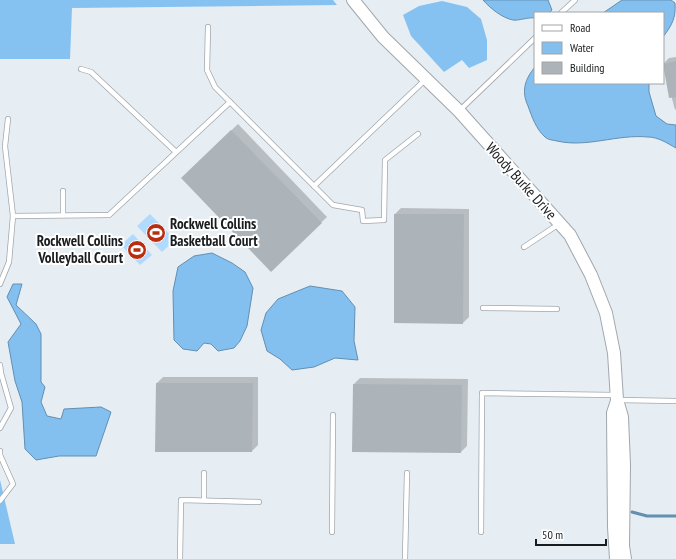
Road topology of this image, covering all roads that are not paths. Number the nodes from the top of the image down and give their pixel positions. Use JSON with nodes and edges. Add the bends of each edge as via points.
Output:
{"nodes":[{"id":1,"x":353,"y":0,"type":"edge"},
{"id":2,"x":575,"y":0,"type":"edge"},
{"id":3,"x":562,"y":12,"type":"edge"},
{"id":4,"x":208,"y":27,"type":"dead end"},
{"id":5,"x":534,"y":39,"type":"edge"},
{"id":6,"x":81,"y":69,"type":"dead end"},
{"id":7,"x":426,"y":79,"type":"junction"},
{"id":8,"x":230,"y":102,"type":"junction"},
{"id":9,"x":458,"y":111,"type":"junction"},
{"id":10,"x":8,"y":119,"type":"dead end"},
{"id":11,"x":418,"y":134,"type":"dead end"},
{"id":12,"x":176,"y":152,"type":"junction"},
{"id":13,"x":314,"y":186,"type":"junction"},
{"id":14,"x":63,"y":191,"type":"dead end"},
{"id":15,"x":62,"y":215,"type":"junction"},
{"id":16,"x":13,"y":216,"type":"junction"},
{"id":17,"x":560,"y":224,"type":"junction"},
{"id":18,"x":524,"y":248,"type":"dead end"},
{"id":19,"x":0,"y":284,"type":"edge"},
{"id":20,"x":483,"y":308,"type":"dead end"},
{"id":21,"x":556,"y":309,"type":"dead end"},
{"id":22,"x":0,"y":365,"type":"edge"},
{"id":23,"x":617,"y":398,"type":"junction"},
{"id":24,"x":676,"y":401,"type":"edge"},
{"id":25,"x":333,"y":415,"type":"dead end"},
{"id":26,"x":0,"y":428,"type":"edge"},
{"id":27,"x":0,"y":451,"type":"edge"},
{"id":28,"x":204,"y":472,"type":"dead end"},
{"id":29,"x":407,"y":473,"type":"dead end"},
{"id":30,"x":204,"y":500,"type":"junction"},
{"id":31,"x":0,"y":501,"type":"edge"},
{"id":32,"x":259,"y":502,"type":"dead end"},
{"id":33,"x":332,"y":532,"type":"dead end"},
{"id":34,"x":481,"y":532,"type":"dead end"},
{"id":35,"x":180,"y":559,"type":"edge"},
{"id":36,"x":405,"y":559,"type":"edge"},
{"id":37,"x":616,"y":559,"type":"edge"},
{"id":38,"x":625,"y":559,"type":"edge"}],
"edges":[{"from":1,"to":7,"type":"street","name":"Woody Burke Drive","via":[[383,37]]},
{"from":2,"to":3,"type":"lane"},
{"from":4,"to":8,"type":"lane","via":[[207,70],[215,87]]},
{"from":5,"to":9,"type":"lane"},
{"from":6,"to":12,"type":"lane","via":[[91,72]]},
{"from":7,"to":9,"type":"street","name":"Woody Burke Drive"},
{"from":7,"to":13,"type":"lane"},
{"from":8,"to":12,"type":"lane"},
{"from":8,"to":13,"type":"lane"},
{"from":9,"to":17,"type":"street","name":"Woody Burke Drive"},
{"from":10,"to":16,"type":"lane","via":[[4,146]]},
{"from":11,"to":13,"type":"lane","via":[[385,160],[384,220],[363,221],[362,210],[333,205]]},
{"from":12,"to":15,"type":"lane","via":[[109,215]]},
{"from":14,"to":15,"type":"lane"},
{"from":15,"to":16,"type":"lane"},
{"from":16,"to":19,"type":"lane","via":[[9,262]]},
{"from":17,"to":18,"type":"lane"},
{"from":17,"to":23,"type":"street","name":"Woody Burke Drive","via":[[588,268],[606,313],[614,353]]},
{"from":20,"to":21,"type":"lane"},
{"from":22,"to":26,"type":"lane","via":[[11,408]]},
{"from":23,"to":24,"type":"lane"},
{"from":23,"to":34,"type":"lane","via":[[482,393]]},
{"from":23,"to":37,"type":"street","name":"Woody Burke Drive","via":[[613,413]]},
{"from":23,"to":38,"type":"street","name":"Woody Burke Drive","via":[[622,417]]},
{"from":25,"to":33,"type":"lane"},
{"from":27,"to":31,"type":"lane","via":[[13,484]]},
{"from":28,"to":30,"type":"lane"},
{"from":29,"to":36,"type":"lane"},
{"from":30,"to":32,"type":"lane"},
{"from":30,"to":35,"type":"lane","via":[[181,500]]}]}
